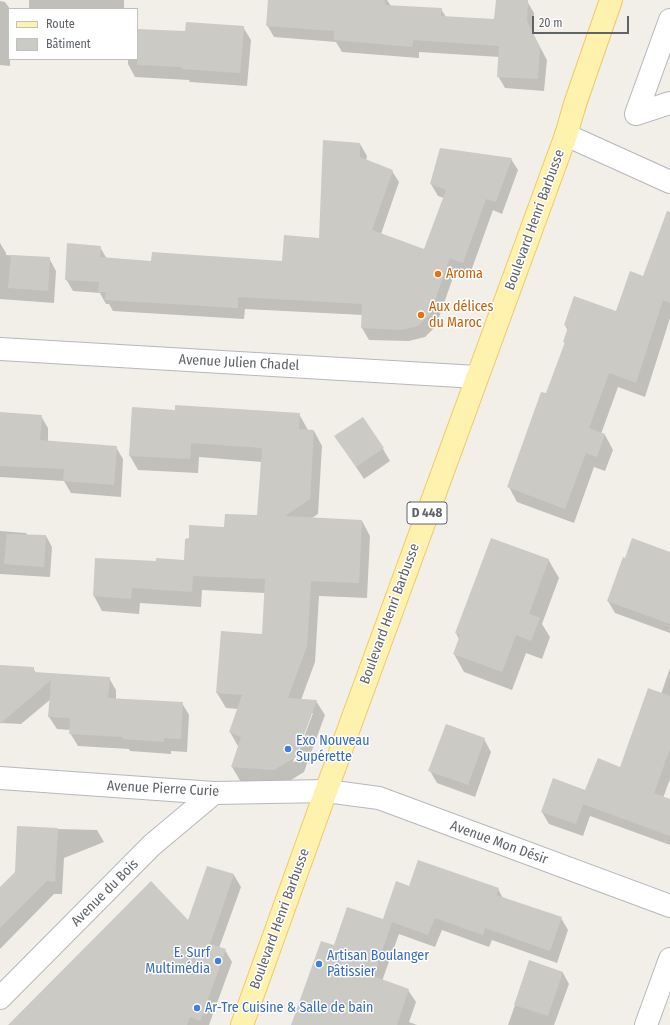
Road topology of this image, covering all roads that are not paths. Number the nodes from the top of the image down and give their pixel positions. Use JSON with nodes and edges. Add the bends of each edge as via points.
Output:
{"nodes":[{"id":1,"x":611,"y":0,"type":"edge"},
{"id":2,"x":670,"y":20,"type":"edge"},
{"id":3,"x":670,"y":103,"type":"edge"},
{"id":4,"x":566,"y":135,"type":"junction"},
{"id":5,"x":670,"y":182,"type":"edge"},
{"id":6,"x":0,"y":349,"type":"edge"},
{"id":7,"x":477,"y":377,"type":"junction"},
{"id":8,"x":0,"y":778,"type":"edge"},
{"id":9,"x":326,"y":791,"type":"junction"},
{"id":10,"x":214,"y":793,"type":"junction"},
{"id":11,"x":670,"y":906,"type":"edge"},
{"id":12,"x":670,"y":960,"type":"edge"},
{"id":13,"x":0,"y":998,"type":"edge"},
{"id":14,"x":242,"y":1025,"type":"edge"},
{"id":15,"x":646,"y":1025,"type":"edge"}],
"edges":[{"from":1,"to":4,"type":"main road","name":"Boulevard Henri Barbusse","number":"D 448"},
{"from":2,"to":3,"type":"street","via":[[636,114]]},
{"from":4,"to":5,"type":"street"},
{"from":4,"to":7,"type":"main road","name":"Boulevard Henri Barbusse","number":"D 448"},
{"from":6,"to":7,"type":"street","name":"Avenue Julien Chadel"},
{"from":7,"to":9,"type":"main road","name":"Boulevard Henri Barbusse","number":"D 448"},
{"from":8,"to":10,"type":"street","name":"Avenue Pierre Curie"},
{"from":9,"to":10,"type":"street","name":"Avenue Pierre Curie"},
{"from":9,"to":11,"type":"street","name":"Avenue Mon Désir","via":[[379,798]]},
{"from":9,"to":14,"type":"main road","name":"Boulevard Henri Barbusse","number":"D 448"},
{"from":10,"to":13,"type":"street","name":"Avenue du Bois","via":[[152,845]]},
{"from":12,"to":15,"type":"street"}]}
